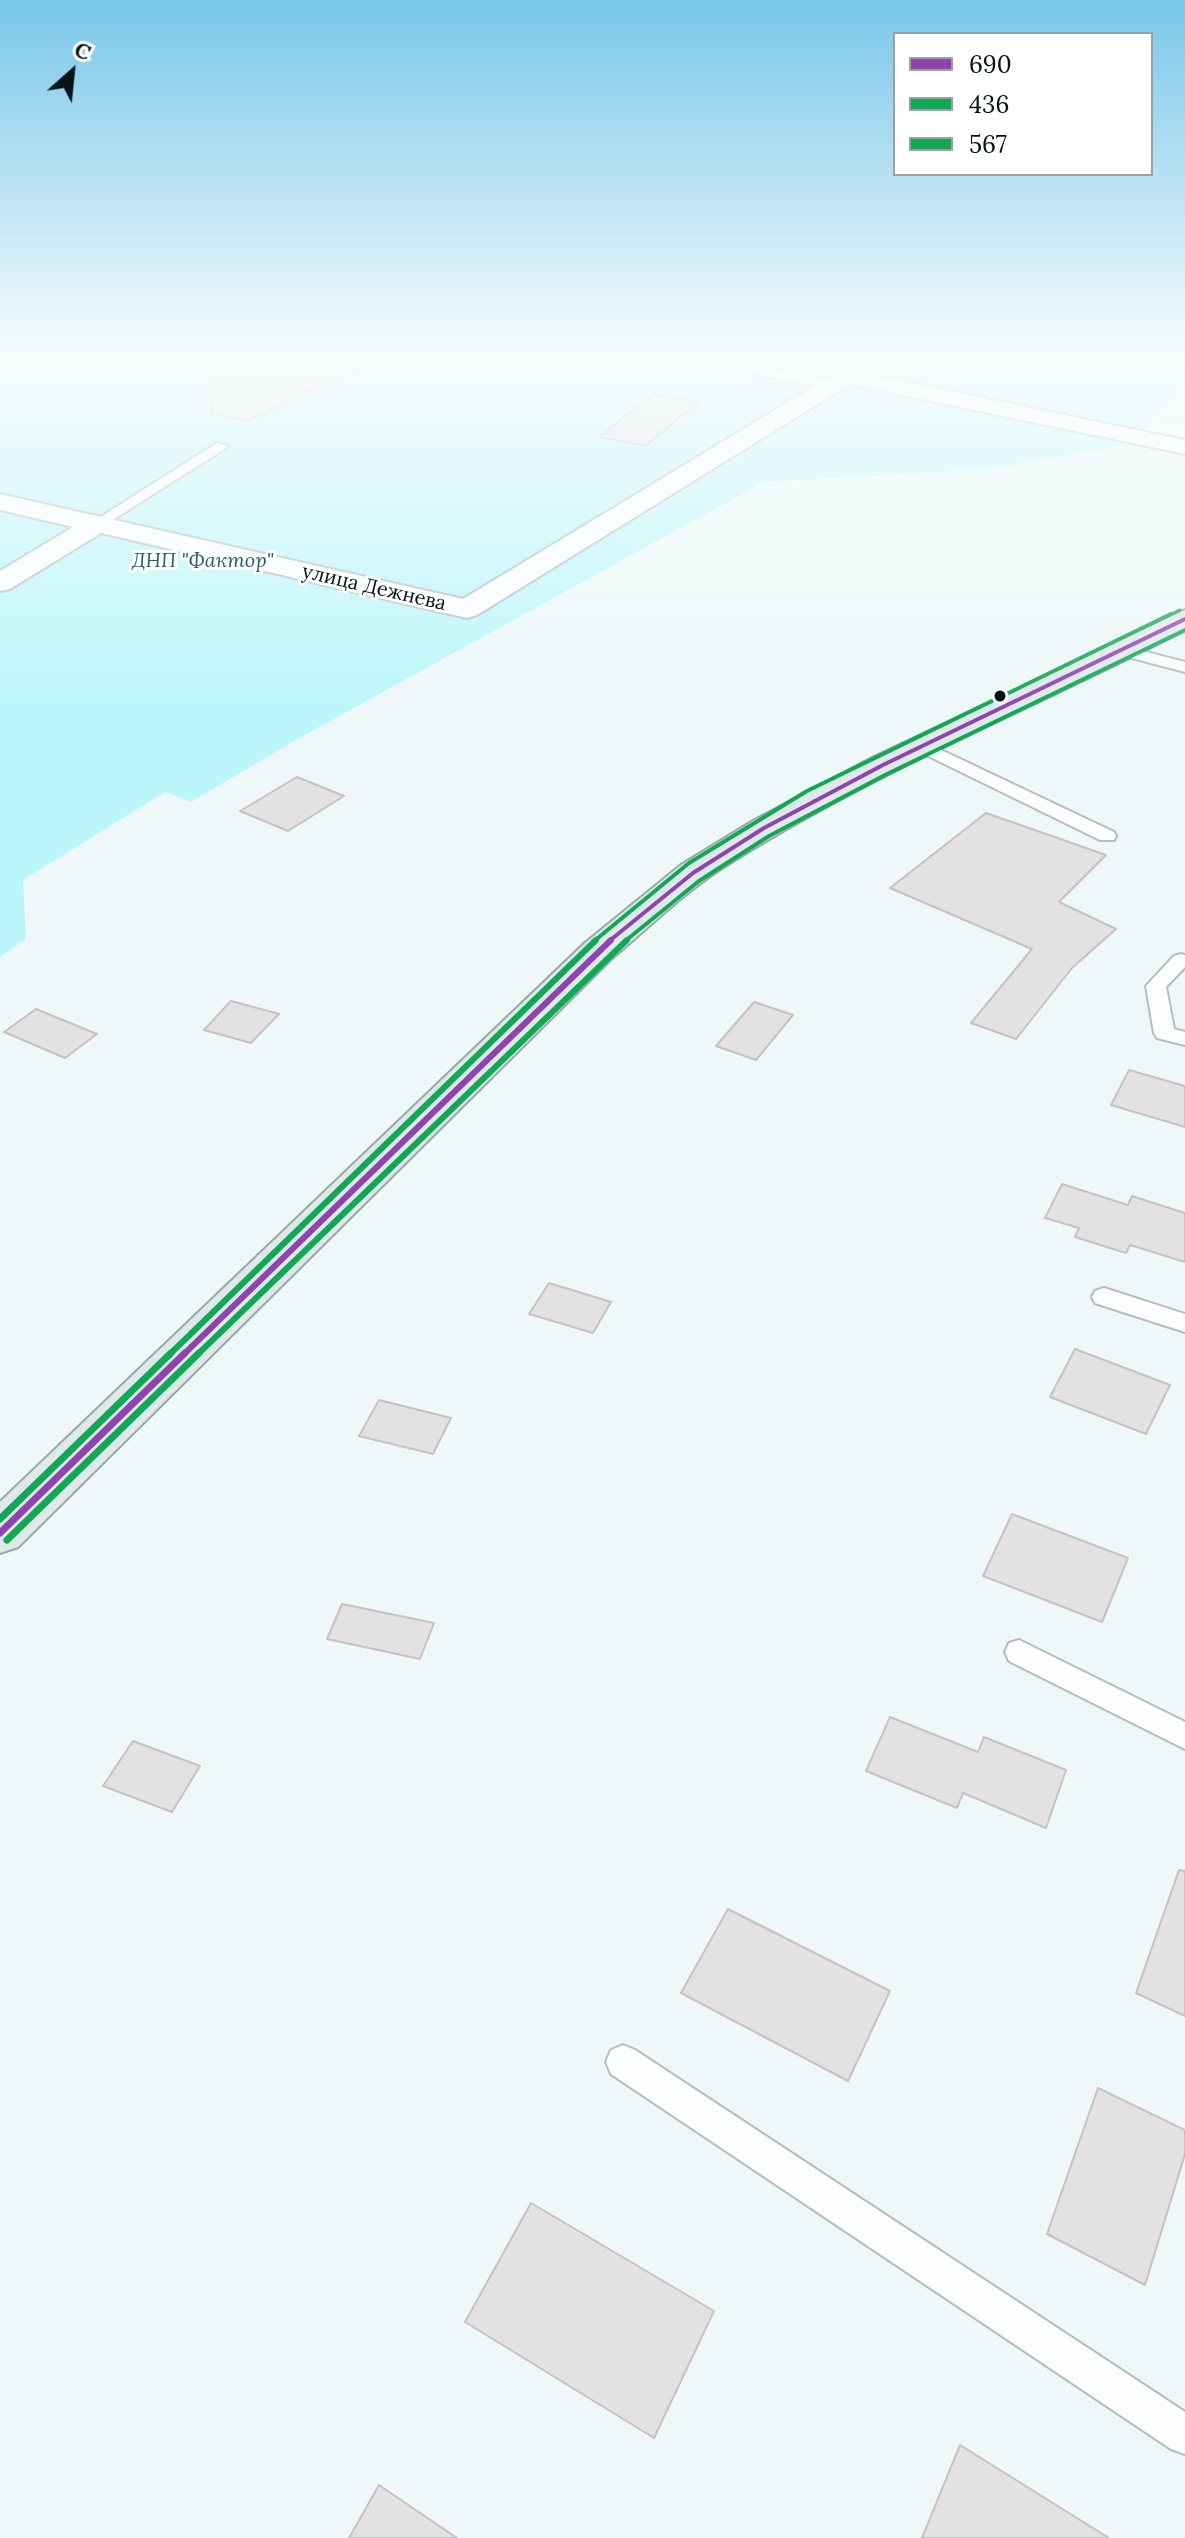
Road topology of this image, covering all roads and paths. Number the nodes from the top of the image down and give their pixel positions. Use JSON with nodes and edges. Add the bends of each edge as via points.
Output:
{"nodes":[{"id":1,"x":173,"y":476,"type":"edge"},
{"id":2,"x":685,"y":476,"type":"edge"},
{"id":3,"x":0,"y":502,"type":"edge"},
{"id":4,"x":95,"y":525,"type":"junction"},
{"id":5,"x":0,"y":583,"type":"edge"},
{"id":6,"x":1185,"y":619,"type":"edge"},
{"id":7,"x":1123,"y":651,"type":"junction"},
{"id":8,"x":1185,"y":667,"type":"edge"},
{"id":9,"x":920,"y":745,"type":"junction"},
{"id":10,"x":1107,"y":836,"type":"dead end"},
{"id":11,"x":1181,"y":960,"type":"dead end"},
{"id":12,"x":1185,"y":1039,"type":"edge"},
{"id":13,"x":1104,"y":1297,"type":"dead end"},
{"id":14,"x":1185,"y":1323,"type":"edge"},
{"id":15,"x":0,"y":1533,"type":"edge"},
{"id":16,"x":1019,"y":1652,"type":"dead end"},
{"id":17,"x":1185,"y":1736,"type":"edge"},
{"id":18,"x":623,"y":2062,"type":"dead end"},
{"id":19,"x":1185,"y":2435,"type":"edge"}],
"edges":[{"from":1,"to":4,"type":"lane"},
{"from":2,"to":4,"type":"street","name":"улица Дежнева","via":[[467,609]]},
{"from":3,"to":4,"type":"street","name":"улица Дежнева"},
{"from":4,"to":5,"type":"street"},
{"from":6,"to":7,"type":"main road"},
{"from":7,"to":8,"type":"lane"},
{"from":7,"to":9,"type":"main road"},
{"from":9,"to":10,"type":"lane"},
{"from":9,"to":15,"type":"main road","via":[[705,864],[598,951]]},
{"from":11,"to":12,"type":"lane","via":[[1156,986],[1164,1033]]},
{"from":13,"to":14,"type":"lane"},
{"from":16,"to":17,"type":"lane"},
{"from":18,"to":19,"type":"lane"}]}
